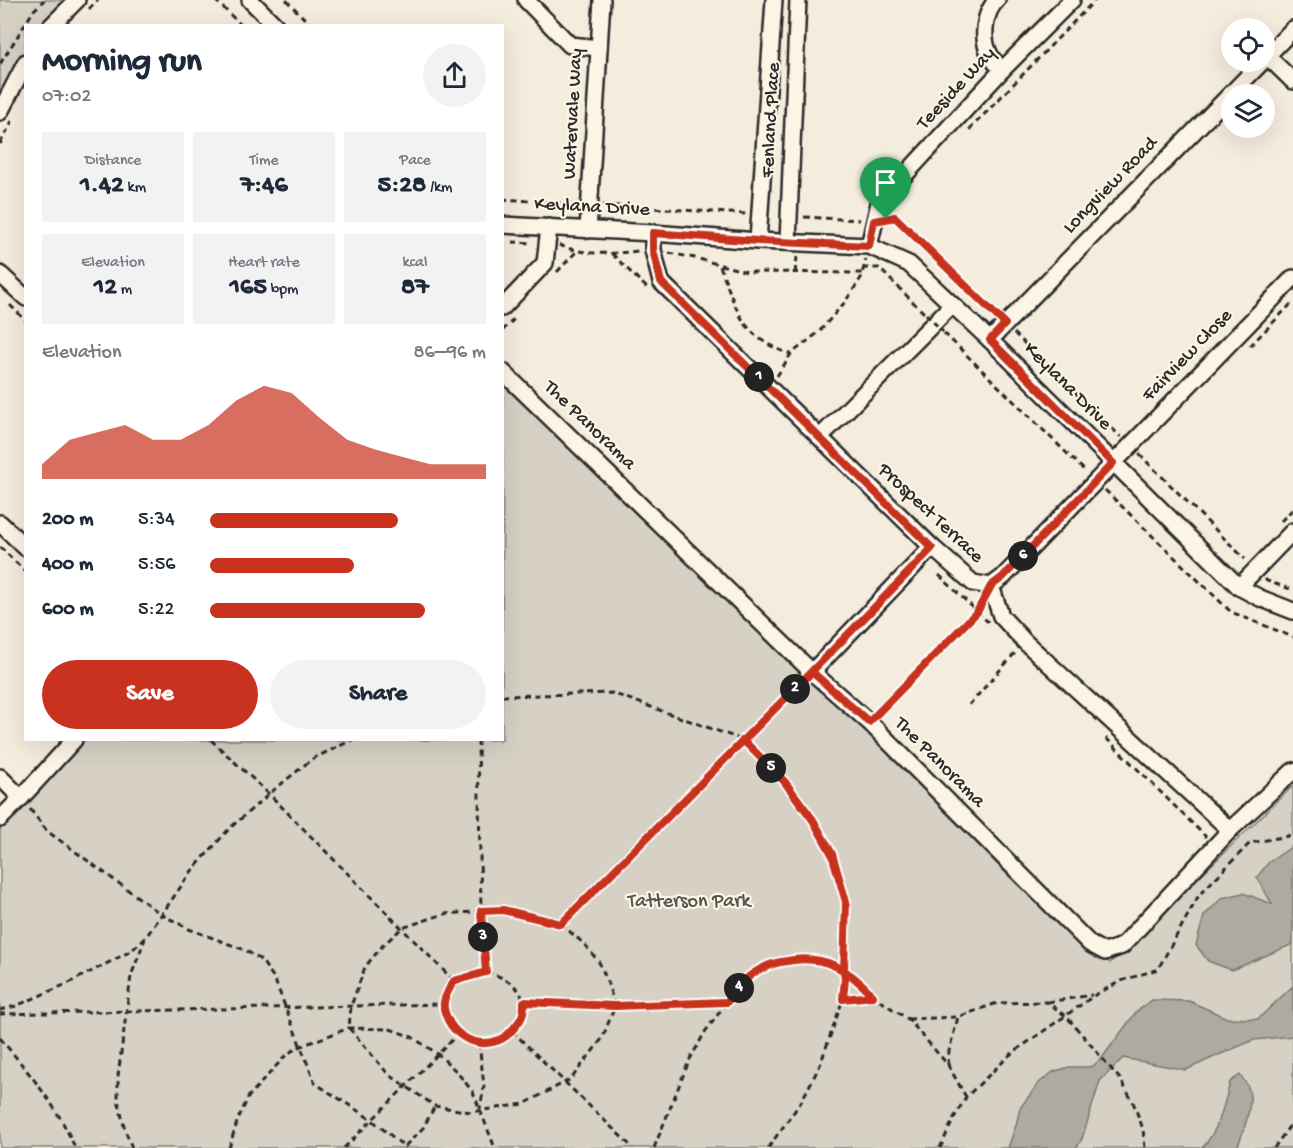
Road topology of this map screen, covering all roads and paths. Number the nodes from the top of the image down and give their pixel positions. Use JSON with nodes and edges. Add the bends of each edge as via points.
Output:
{"nodes":[{"id":1,"x":44,"y":0,"type":"edge"},
{"id":2,"x":76,"y":0,"type":"edge"},
{"id":3,"x":215,"y":0,"type":"edge"},
{"id":4,"x":250,"y":0,"type":"edge"},
{"id":5,"x":286,"y":0,"type":"edge"},
{"id":6,"x":526,"y":0,"type":"edge"},
{"id":7,"x":602,"y":0,"type":"edge"},
{"id":8,"x":774,"y":0,"type":"edge"},
{"id":9,"x":798,"y":0,"type":"edge"},
{"id":10,"x":997,"y":0,"type":"edge"},
{"id":11,"x":1072,"y":0,"type":"edge"},
{"id":12,"x":1095,"y":0,"type":"edge"},
{"id":13,"x":25,"y":24,"type":"edge"},
{"id":14,"x":53,"y":24,"type":"edge"},
{"id":15,"x":240,"y":24,"type":"edge"},
{"id":16,"x":274,"y":24,"type":"edge"},
{"id":17,"x":310,"y":24,"type":"edge"},
{"id":18,"x":24,"y":25,"type":"edge"},
{"id":19,"x":1293,"y":29,"type":"edge"},
{"id":20,"x":1275,"y":47,"type":"edge"},
{"id":21,"x":599,"y":48,"type":"junction"},
{"id":22,"x":0,"y":64,"type":"edge"},
{"id":23,"x":24,"y":66,"type":"edge"},
{"id":24,"x":1275,"y":67,"type":"edge"},
{"id":25,"x":1002,"y":70,"type":"junction"},
{"id":26,"x":1250,"y":72,"type":"edge"},
{"id":27,"x":1293,"y":81,"type":"edge"},
{"id":28,"x":0,"y":112,"type":"edge"},
{"id":29,"x":962,"y":137,"type":"dead end"},
{"id":30,"x":504,"y":200,"type":"edge"},
{"id":31,"x":590,"y":205,"type":"junction"},
{"id":32,"x":888,"y":212,"type":"dead end"},
{"id":33,"x":759,"y":214,"type":"junction"},
{"id":34,"x":789,"y":216,"type":"junction"},
{"id":35,"x":874,"y":221,"type":"junction"},
{"id":36,"x":504,"y":225,"type":"edge"},
{"id":37,"x":549,"y":227,"type":"junction"},
{"id":38,"x":588,"y":230,"type":"junction"},
{"id":39,"x":653,"y":233,"type":"junction"},
{"id":40,"x":504,"y":241,"type":"edge"},
{"id":41,"x":758,"y":241,"type":"junction"},
{"id":42,"x":788,"y":242,"type":"junction"},
{"id":43,"x":548,"y":245,"type":"junction"},
{"id":44,"x":869,"y":246,"type":"junction"},
{"id":45,"x":653,"y":250,"type":"junction"},
{"id":46,"x":720,"y":266,"type":"junction"},
{"id":47,"x":863,"y":270,"type":"junction"},
{"id":48,"x":0,"y":274,"type":"edge"},
{"id":49,"x":1293,"y":278,"type":"edge"},
{"id":50,"x":24,"y":296,"type":"edge"},
{"id":51,"x":9,"y":304,"type":"dead end"},
{"id":52,"x":952,"y":305,"type":"junction"},
{"id":53,"x":504,"y":306,"type":"edge"},
{"id":54,"x":24,"y":319,"type":"edge"},
{"id":55,"x":1005,"y":324,"type":"junction"},
{"id":56,"x":990,"y":340,"type":"junction"},
{"id":57,"x":791,"y":354,"type":"junction"},
{"id":58,"x":504,"y":373,"type":"edge"},
{"id":59,"x":769,"y":387,"type":"junction"},
{"id":60,"x":820,"y":437,"type":"junction"},
{"id":61,"x":1130,"y":446,"type":"junction"},
{"id":62,"x":1113,"y":463,"type":"junction"},
{"id":63,"x":1096,"y":481,"type":"junction"},
{"id":64,"x":0,"y":523,"type":"edge"},
{"id":65,"x":1293,"y":531,"type":"edge"},
{"id":66,"x":24,"y":546,"type":"edge"},
{"id":67,"x":0,"y":547,"type":"edge"},
{"id":68,"x":932,"y":548,"type":"junction"},
{"id":69,"x":24,"y":570,"type":"edge"},
{"id":70,"x":1256,"y":570,"type":"junction"},
{"id":71,"x":991,"y":586,"type":"junction"},
{"id":72,"x":1239,"y":587,"type":"junction"},
{"id":73,"x":1293,"y":591,"type":"edge"},
{"id":74,"x":1293,"y":611,"type":"edge"},
{"id":75,"x":1293,"y":637,"type":"edge"},
{"id":76,"x":1025,"y":642,"type":"junction"},
{"id":77,"x":812,"y":672,"type":"junction"},
{"id":78,"x":504,"y":696,"type":"edge"},
{"id":79,"x":969,"y":705,"type":"dead end"},
{"id":80,"x":869,"y":722,"type":"junction"},
{"id":81,"x":743,"y":740,"type":"junction"},
{"id":82,"x":73,"y":741,"type":"edge"},
{"id":83,"x":212,"y":741,"type":"edge"},
{"id":84,"x":350,"y":741,"type":"edge"},
{"id":85,"x":478,"y":741,"type":"edge"},
{"id":86,"x":1293,"y":771,"type":"edge"},
{"id":87,"x":0,"y":777,"type":"edge"},
{"id":88,"x":269,"y":794,"type":"junction"},
{"id":89,"x":21,"y":798,"type":"junction"},
{"id":90,"x":0,"y":819,"type":"edge"},
{"id":91,"x":1230,"y":830,"type":"junction"},
{"id":92,"x":1293,"y":832,"type":"edge"},
{"id":93,"x":481,"y":911,"type":"junction"},
{"id":94,"x":161,"y":914,"type":"junction"},
{"id":95,"x":561,"y":924,"type":"junction"},
{"id":96,"x":402,"y":928,"type":"junction"},
{"id":97,"x":146,"y":937,"type":"junction"},
{"id":98,"x":844,"y":971,"type":"junction"},
{"id":99,"x":486,"y":972,"type":"junction"},
{"id":100,"x":454,"y":981,"type":"junction"},
{"id":101,"x":1095,"y":995,"type":"junction"},
{"id":102,"x":873,"y":996,"type":"junction"},
{"id":103,"x":843,"y":999,"type":"junction"},
{"id":104,"x":524,"y":1002,"type":"junction"},
{"id":105,"x":727,"y":1002,"type":"junction"},
{"id":106,"x":1047,"y":1002,"type":"junction"},
{"id":107,"x":444,"y":1004,"type":"junction"},
{"id":108,"x":351,"y":1006,"type":"junction"},
{"id":109,"x":615,"y":1006,"type":"junction"},
{"id":110,"x":286,"y":1007,"type":"junction"},
{"id":111,"x":126,"y":1010,"type":"junction"},
{"id":112,"x":0,"y":1012,"type":"edge"},
{"id":113,"x":1066,"y":1016,"type":"junction"},
{"id":114,"x":958,"y":1017,"type":"junction"},
{"id":115,"x":908,"y":1019,"type":"junction"},
{"id":116,"x":349,"y":1028,"type":"junction"},
{"id":117,"x":512,"y":1031,"type":"junction"},
{"id":118,"x":458,"y":1034,"type":"junction"},
{"id":119,"x":0,"y":1038,"type":"edge"},
{"id":120,"x":480,"y":1043,"type":"junction"},
{"id":121,"x":301,"y":1046,"type":"junction"},
{"id":122,"x":438,"y":1054,"type":"junction"},
{"id":123,"x":948,"y":1065,"type":"junction"},
{"id":124,"x":564,"y":1083,"type":"junction"},
{"id":125,"x":405,"y":1086,"type":"junction"},
{"id":126,"x":966,"y":1097,"type":"junction"},
{"id":127,"x":435,"y":1106,"type":"junction"},
{"id":128,"x":480,"y":1111,"type":"junction"},
{"id":129,"x":372,"y":1120,"type":"junction"},
{"id":130,"x":1293,"y":1121,"type":"edge"},
{"id":131,"x":406,"y":1147,"type":"edge"},
{"id":132,"x":75,"y":1148,"type":"edge"},
{"id":133,"x":132,"y":1148,"type":"edge"},
{"id":134,"x":229,"y":1148,"type":"edge"},
{"id":135,"x":344,"y":1148,"type":"edge"},
{"id":136,"x":495,"y":1148,"type":"edge"},
{"id":137,"x":633,"y":1148,"type":"edge"},
{"id":138,"x":654,"y":1148,"type":"edge"},
{"id":139,"x":768,"y":1148,"type":"edge"},
{"id":140,"x":940,"y":1148,"type":"edge"},
{"id":141,"x":1145,"y":1148,"type":"edge"},
{"id":142,"x":1274,"y":1148,"type":"edge"}],
"edges":[{"from":1,"to":13,"type":"path"},
{"from":2,"to":14,"type":"street"},
{"from":3,"to":15,"type":"path"},
{"from":4,"to":16,"type":"street"},
{"from":5,"to":17,"type":"path"},
{"from":6,"to":21,"type":"street","via":[[570,45]]},
{"from":7,"to":21,"type":"street","name":"Watervale Way"},
{"from":8,"to":33,"type":"street","name":"Fenland Place"},
{"from":9,"to":34,"type":"street","name":"Fenland Place"},
{"from":10,"to":25,"type":"street","via":[[985,24],[986,45]]},
{"from":11,"to":25,"type":"street","name":"Teeside Way"},
{"from":12,"to":29,"type":"path"},
{"from":18,"to":22,"type":"path"},
{"from":19,"to":20,"type":"street","name":"Longview Road"},
{"from":21,"to":31,"type":"street","name":"Watervale Way"},
{"from":23,"to":28,"type":"street"},
{"from":24,"to":27,"type":"street"},
{"from":25,"to":35,"type":"street","name":"Teeside Way","via":[[879,203]]},
{"from":26,"to":55,"type":"street","name":"Longview Road"},
{"from":30,"to":31,"type":"path"},
{"from":31,"to":33,"type":"path"},
{"from":31,"to":38,"type":"street","name":"Watervale Way"},
{"from":32,"to":55,"type":"path","via":[[886,219],[895,217]]},
{"from":33,"to":41,"type":"street","name":"Fenland Place"},
{"from":34,"to":35,"type":"path"},
{"from":34,"to":42,"type":"street","name":"Fenland Place"},
{"from":35,"to":44,"type":"street","name":"Teeside Way"},
{"from":36,"to":37,"type":"street","name":"Keylana Drive"},
{"from":37,"to":38,"type":"street","name":"Keylana Drive"},
{"from":37,"to":43,"type":"street"},
{"from":38,"to":39,"type":"street","name":"Keylana Drive"},
{"from":39,"to":41,"type":"street","name":"Keylana Drive"},
{"from":39,"to":45,"type":"street","name":"Prospect Terrace"},
{"from":40,"to":43,"type":"path"},
{"from":41,"to":42,"type":"street","name":"Keylana Drive"},
{"from":42,"to":44,"type":"street","name":"Keylana Drive"},
{"from":43,"to":45,"type":"path","via":[[603,254]]},
{"from":43,"to":53,"type":"street","via":[[545,263]]},
{"from":44,"to":47,"type":"path"},
{"from":44,"to":52,"type":"street","name":"Keylana Drive","via":[[909,264]]},
{"from":45,"to":46,"type":"path"},
{"from":45,"to":59,"type":"street","name":"Prospect Terrace","via":[[661,282]]},
{"from":46,"to":47,"type":"path","via":[[747,272]]},
{"from":46,"to":57,"type":"path","via":[[741,320],[764,342]]},
{"from":47,"to":57,"type":"path","via":[[845,302],[819,332]]},
{"from":47,"to":63,"type":"path","bridge":true,"via":[[879,268]]},
{"from":48,"to":50,"type":"street"},
{"from":49,"to":61,"type":"street","name":"Fairview Close"},
{"from":51,"to":54,"type":"path"},
{"from":52,"to":56,"type":"street","name":"Keylana Drive"},
{"from":52,"to":60,"type":"street"},
{"from":55,"to":56,"type":"street","name":"Longview Road"},
{"from":55,"to":61,"type":"path"},
{"from":56,"to":62,"type":"street","name":"Keylana Drive"},
{"from":57,"to":59,"type":"path"},
{"from":58,"to":77,"type":"street","name":"The Panorama"},
{"from":59,"to":60,"type":"street","name":"Prospect Terrace"},
{"from":60,"to":68,"type":"street","name":"Prospect Terrace"},
{"from":61,"to":62,"type":"street","name":"Fairview Close"},
{"from":61,"to":70,"type":"path"},
{"from":62,"to":63,"type":"street","name":"Fairview Close"},
{"from":62,"to":72,"type":"street","name":"Keylana Drive"},
{"from":63,"to":71,"type":"street","name":"Fairview Close"},
{"from":63,"to":75,"type":"path","via":[[1231,612]]},
{"from":64,"to":66,"type":"street"},
{"from":65,"to":70,"type":"street"},
{"from":67,"to":69,"type":"path"},
{"from":68,"to":71,"type":"street","name":"Prospect Terrace","via":[[973,583]]},
{"from":68,"to":77,"type":"street"},
{"from":70,"to":72,"type":"street"},
{"from":70,"to":73,"type":"path","via":[[1267,581]]},
{"from":71,"to":76,"type":"street","name":"Prospect Terrace","via":[[1001,616]]},
{"from":71,"to":80,"type":"path","via":[[977,612]]},
{"from":72,"to":74,"type":"street","name":"Keylana Drive"},
{"from":76,"to":79,"type":"path"},
{"from":76,"to":91,"type":"street","name":"Prospect Terrace"},
{"from":77,"to":80,"type":"street","name":"The Panorama"},
{"from":77,"to":81,"type":"path"},
{"from":78,"to":81,"type":"path","via":[[612,693]]},
{"from":80,"to":91,"type":"street","name":"The Panorama","via":[[1090,944],[1105,952],[1122,946]]},
{"from":81,"to":95,"type":"path"},
{"from":81,"to":98,"type":"path","via":[[784,781],[832,854],[846,902]]},
{"from":82,"to":89,"type":"street"},
{"from":83,"to":88,"type":"path"},
{"from":84,"to":88,"type":"path","via":[[312,759]]},
{"from":85,"to":93,"type":"path"},
{"from":86,"to":91,"type":"street","name":"The Panorama"},
{"from":87,"to":89,"type":"street"},
{"from":88,"to":94,"type":"path","via":[[229,829]]},
{"from":88,"to":96,"type":"path"},
{"from":89,"to":90,"type":"street"},
{"from":89,"to":94,"type":"path","via":[[47,831]]},
{"from":92,"to":101,"type":"path","via":[[1250,843],[1199,895],[1158,969],[1121,981]]},
{"from":93,"to":95,"type":"path","via":[[503,910]]},
{"from":93,"to":96,"type":"path","via":[[444,914]]},
{"from":93,"to":99,"type":"path"},
{"from":94,"to":97,"type":"path"},
{"from":94,"to":110,"type":"path","via":[[261,960],[274,978]]},
{"from":95,"to":109,"type":"path","via":[[599,962]]},
{"from":96,"to":100,"type":"path"},
{"from":96,"to":108,"type":"path","via":[[364,967]]},
{"from":97,"to":111,"type":"path","via":[[131,976]]},
{"from":97,"to":112,"type":"path","via":[[131,951],[69,983]]},
{"from":98,"to":102,"type":"path"},
{"from":98,"to":103,"type":"path"},
{"from":98,"to":105,"type":"path","via":[[828,962],[803,958],[770,963],[745,980]]},
{"from":99,"to":100,"type":"path"},
{"from":99,"to":104,"type":"path","via":[[507,980],[517,988]]},
{"from":100,"to":107,"type":"path"},
{"from":101,"to":106,"type":"path"},
{"from":101,"to":113,"type":"path"},
{"from":102,"to":103,"type":"path"},
{"from":102,"to":115,"type":"path"},
{"from":103,"to":139,"type":"path","via":[[806,1093]]},
{"from":104,"to":109,"type":"path"},
{"from":104,"to":117,"type":"path","via":[[522,1017]]},
{"from":105,"to":109,"type":"path"},
{"from":105,"to":138,"type":"path","via":[[689,1061]]},
{"from":106,"to":113,"type":"path"},
{"from":106,"to":114,"type":"path","via":[[997,1003]]},
{"from":107,"to":108,"type":"path"},
{"from":107,"to":118,"type":"path","via":[[445,1014]]},
{"from":108,"to":110,"type":"path"},
{"from":108,"to":116,"type":"path"},
{"from":109,"to":124,"type":"path","via":[[602,1039]]},
{"from":110,"to":111,"type":"path"},
{"from":110,"to":121,"type":"path"},
{"from":111,"to":112,"type":"path"},
{"from":111,"to":133,"type":"path","via":[[118,1100]]},
{"from":113,"to":126,"type":"path","via":[[1011,1054]]},
{"from":113,"to":141,"type":"path","via":[[1120,1079],[1143,1129]]},
{"from":114,"to":115,"type":"path"},
{"from":114,"to":123,"type":"path"},
{"from":115,"to":123,"type":"path"},
{"from":116,"to":121,"type":"path"},
{"from":116,"to":122,"type":"path","via":[[390,1029],[412,1037]]},
{"from":116,"to":125,"type":"path","via":[[388,1074]]},
{"from":117,"to":120,"type":"path","via":[[503,1038]]},
{"from":117,"to":124,"type":"path"},
{"from":118,"to":120,"type":"path"},
{"from":118,"to":122,"type":"path"},
{"from":119,"to":132,"type":"path","via":[[55,1110]]},
{"from":120,"to":128,"type":"path","via":[[484,1086]]},
{"from":121,"to":129,"type":"path","via":[[315,1083]]},
{"from":121,"to":134,"type":"path","via":[[287,1054],[249,1096]]},
{"from":122,"to":125,"type":"path"},
{"from":122,"to":128,"type":"path","via":[[473,1092]]},
{"from":123,"to":126,"type":"path"},
{"from":124,"to":128,"type":"path","via":[[524,1104]]},
{"from":124,"to":137,"type":"path"},
{"from":125,"to":127,"type":"path"},
{"from":125,"to":129,"type":"path"},
{"from":126,"to":140,"type":"path"},
{"from":127,"to":128,"type":"path"},
{"from":127,"to":131,"type":"path"},
{"from":128,"to":136,"type":"path"},
{"from":129,"to":131,"type":"path"},
{"from":129,"to":135,"type":"path"},
{"from":130,"to":142,"type":"path"}]}
